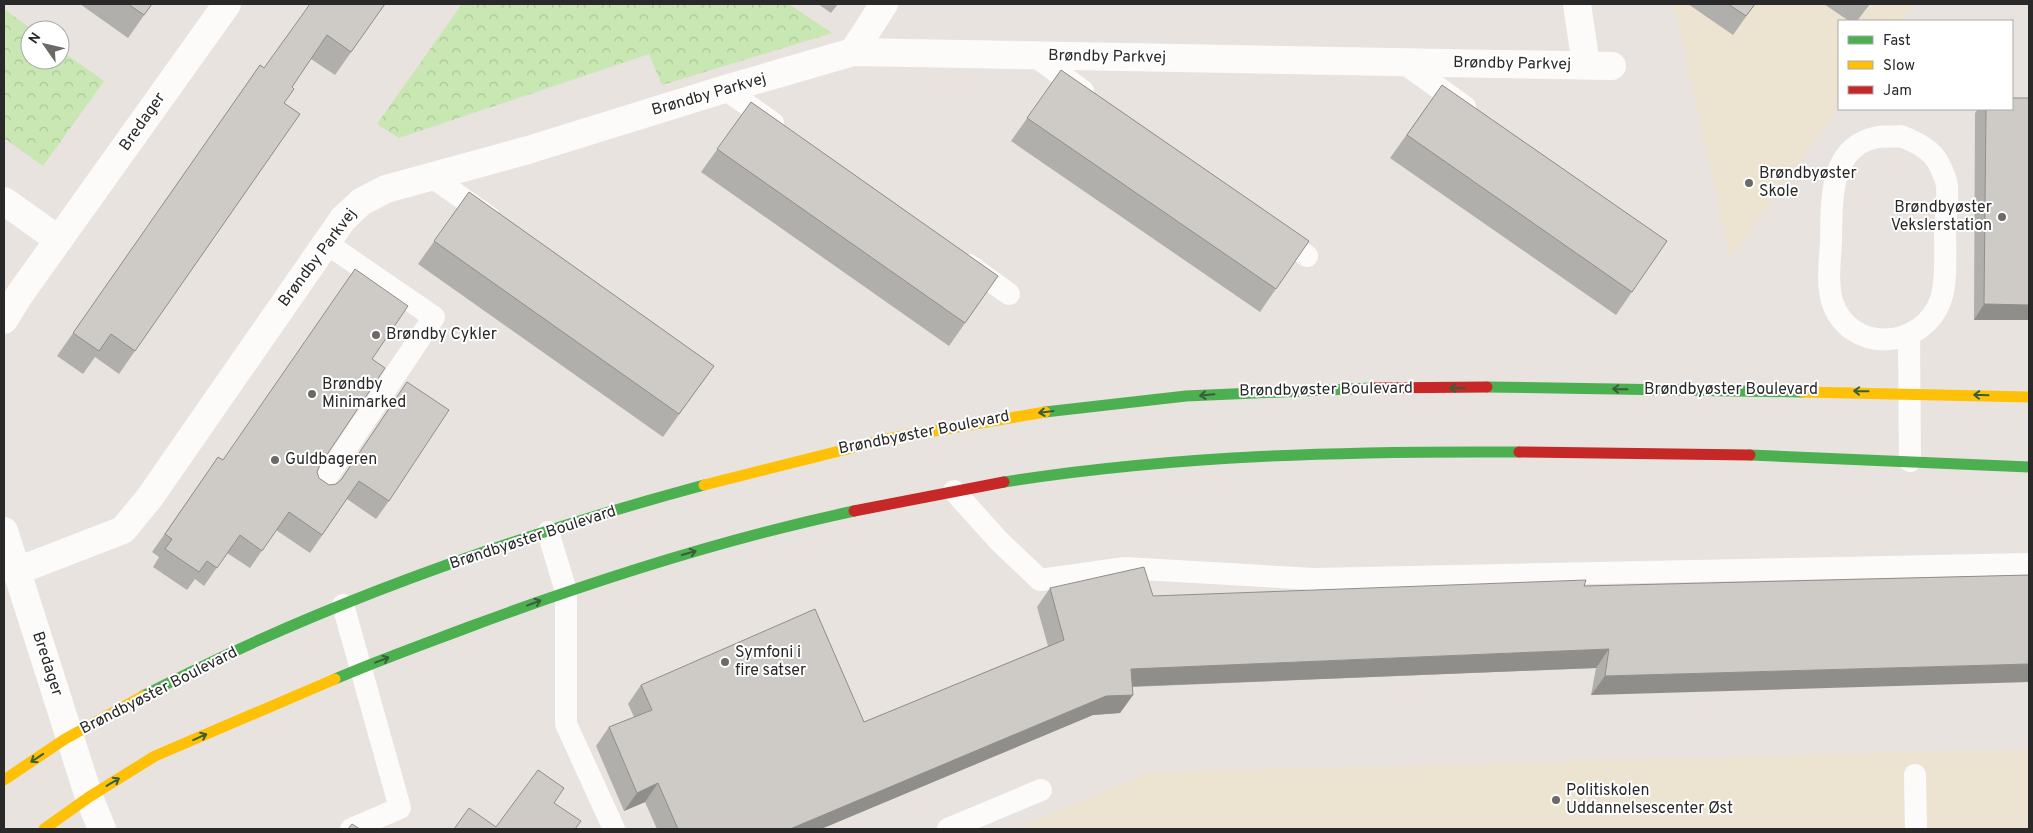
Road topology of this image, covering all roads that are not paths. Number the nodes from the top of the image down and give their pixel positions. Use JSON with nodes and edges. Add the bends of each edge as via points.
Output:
{"nodes":[{"id":1,"x":226,"y":4,"type":"edge"},
{"id":2,"x":884,"y":4,"type":"edge"},
{"id":3,"x":1577,"y":4,"type":"edge"},
{"id":4,"x":853,"y":52,"type":"junction"},
{"id":5,"x":1035,"y":56,"type":"junction"},
{"id":6,"x":1404,"y":62,"type":"junction"},
{"id":7,"x":725,"y":89,"type":"junction"},
{"id":8,"x":1099,"y":103,"type":"edge"},
{"id":9,"x":1482,"y":120,"type":"edge"},
{"id":10,"x":790,"y":136,"type":"edge"},
{"id":11,"x":432,"y":177,"type":"junction"},
{"id":12,"x":4,"y":201,"type":"edge"},
{"id":13,"x":1259,"y":221,"type":"edge"},
{"id":14,"x":504,"y":228,"type":"edge"},
{"id":15,"x":59,"y":240,"type":"junction"},
{"id":16,"x":326,"y":243,"type":"junction"},
{"id":17,"x":952,"y":253,"type":"edge"},
{"id":18,"x":1307,"y":256,"type":"edge"},
{"id":19,"x":1009,"y":294,"type":"dead end"},
{"id":20,"x":4,"y":320,"type":"edge"},
{"id":21,"x":1909,"y":335,"type":"junction"},
{"id":22,"x":1910,"y":392,"type":"junction"},
{"id":23,"x":2029,"y":397,"type":"edge"},
{"id":24,"x":1910,"y":460,"type":"junction"},
{"id":25,"x":2029,"y":467,"type":"edge"},
{"id":26,"x":318,"y":490,"type":"edge"},
{"id":27,"x":954,"y":491,"type":"junction"},
{"id":28,"x":4,"y":531,"type":"edge"},
{"id":29,"x":548,"y":532,"type":"junction"},
{"id":30,"x":2029,"y":564,"type":"edge"},
{"id":31,"x":17,"y":571,"type":"junction"},
{"id":32,"x":566,"y":591,"type":"junction"},
{"id":33,"x":342,"y":606,"type":"junction"},
{"id":34,"x":360,"y":668,"type":"junction"},
{"id":35,"x":71,"y":735,"type":"junction"},
{"id":36,"x":1915,"y":774,"type":"dead end"},
{"id":37,"x":4,"y":780,"type":"edge"},
{"id":38,"x":1041,"y":790,"type":"dead end"},
{"id":39,"x":89,"y":797,"type":"junction"},
{"id":40,"x":44,"y":829,"type":"edge"},
{"id":41,"x":102,"y":829,"type":"edge"},
{"id":42,"x":351,"y":829,"type":"edge"},
{"id":43,"x":614,"y":829,"type":"edge"},
{"id":44,"x":948,"y":829,"type":"edge"},
{"id":45,"x":1916,"y":829,"type":"edge"}],
"edges":[{"from":1,"to":15,"type":"street","name":"Bredager"},
{"from":2,"to":4,"type":"street"},
{"from":3,"to":6,"type":"street","name":"Brøndby Parkvej","via":[[1599,66]]},
{"from":4,"to":5,"type":"street","name":"Brøndby Parkvej"},
{"from":4,"to":7,"type":"street","name":"Brøndby Parkvej"},
{"from":5,"to":6,"type":"street","name":"Brøndby Parkvej"},
{"from":5,"to":8,"type":"lane"},
{"from":6,"to":9,"type":"lane"},
{"from":7,"to":10,"type":"lane"},
{"from":7,"to":11,"type":"street","name":"Brøndby Parkvej"},
{"from":11,"to":14,"type":"lane"},
{"from":11,"to":16,"type":"street","name":"Brøndby Parkvej","via":[[386,189],[361,202]]},
{"from":12,"to":15,"type":"street"},
{"from":13,"to":18,"type":"lane"},
{"from":15,"to":20,"type":"street","name":"Bredager"},
{"from":16,"to":26,"type":"lane","via":[[434,317]]},
{"from":16,"to":31,"type":"street","name":"Brøndby Parkvej","via":[[150,497],[123,530]]},
{"from":17,"to":19,"type":"lane"},
{"from":21,"to":21,"type":"lane","via":[[1933,317],[1942,298],[1947,185],[1939,162],[1922,145],[1900,136],[1877,137],[1855,147],[1839,166],[1833,188],[1832,301],[1842,319],[1858,333],[1878,340]]},
{"from":21,"to":22,"type":"lane"},
{"from":23,"to":22,"type":"street","name":"Brøndbyøster Boulevard","one_way":true},
{"from":22,"to":24,"type":"lane"},
{"from":22,"to":29,"type":"street","name":"Brøndbyøster Boulevard","one_way":true,"via":[[1390,388],[1263,390],[1125,401],[1017,415],[788,460],[671,492]]},
{"from":24,"to":25,"type":"street"},
{"from":24,"to":27,"type":"street","via":[[1718,454],[1370,451],[1130,465]]},
{"from":27,"to":30,"type":"lane","via":[[1040,580],[1125,568],[1314,579]]},
{"from":32,"to":27,"type":"street","one_way":true,"via":[[784,526]]},
{"from":28,"to":31,"type":"street","name":"Bredager"},
{"from":29,"to":32,"type":"lane"},
{"from":29,"to":33,"type":"street","name":"Brøndbyøster Boulevard"},
{"from":31,"to":35,"type":"street","name":"Bredager"},
{"from":34,"to":32,"type":"street","one_way":true},
{"from":32,"to":43,"type":"lane","via":[[566,724]]},
{"from":33,"to":34,"type":"lane"},
{"from":33,"to":35,"type":"street","name":"Brøndbyøster Boulevard","via":[[238,650]]},
{"from":39,"to":34,"type":"street","one_way":true,"via":[[155,756]]},
{"from":34,"to":42,"type":"lane","via":[[400,808]]},
{"from":35,"to":37,"type":"street","name":"Brøndbyøster Boulevard","one_way":true},
{"from":35,"to":39,"type":"street","name":"Bredager"},
{"from":36,"to":45,"type":"lane"},
{"from":38,"to":44,"type":"lane"},
{"from":39,"to":40,"type":"street"},
{"from":39,"to":41,"type":"street","name":"Bredager"}]}
